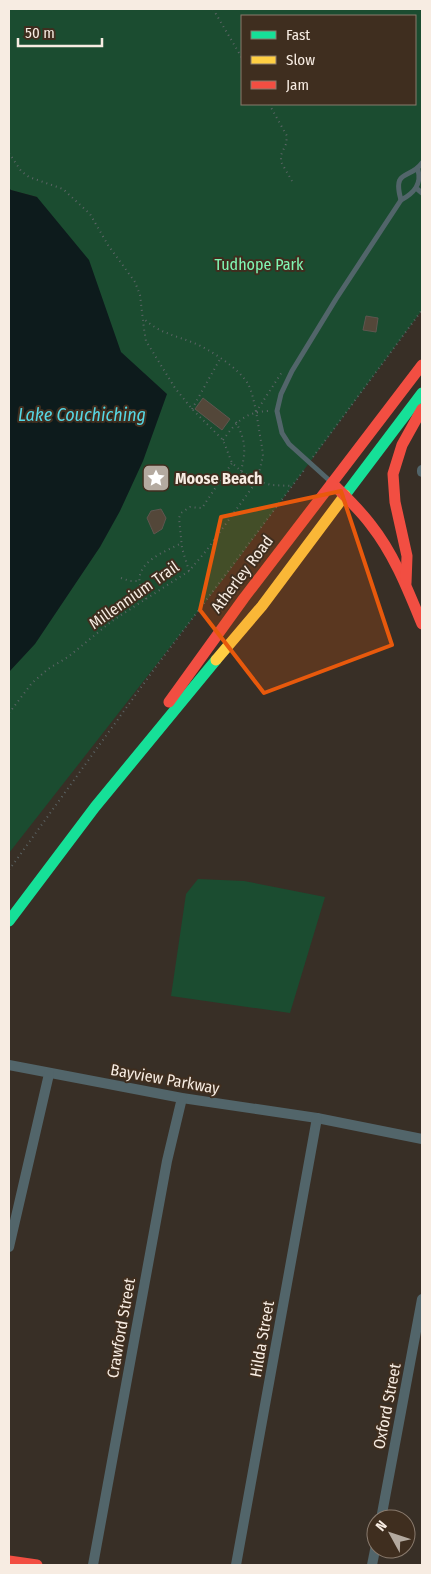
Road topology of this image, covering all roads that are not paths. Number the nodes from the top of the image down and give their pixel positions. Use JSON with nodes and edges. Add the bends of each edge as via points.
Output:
{"nodes":[{"id":1,"x":422,"y":163,"type":"edge"},
{"id":2,"x":418,"y":170,"type":"junction"},
{"id":3,"x":416,"y":188,"type":"junction"},
{"id":4,"x":422,"y":193,"type":"edge"},
{"id":5,"x":401,"y":200,"type":"junction"},
{"id":6,"x":422,"y":365,"type":"edge"},
{"id":7,"x":422,"y":393,"type":"edge"},
{"id":8,"x":422,"y":409,"type":"edge"},
{"id":9,"x":332,"y":483,"type":"junction"},
{"id":10,"x":345,"y":495,"type":"junction"},
{"id":11,"x":406,"y":584,"type":"junction"},
{"id":12,"x":422,"y":624,"type":"edge"},
{"id":13,"x":95,"y":807,"type":"junction"},
{"id":14,"x":9,"y":921,"type":"edge"},
{"id":15,"x":9,"y":1065,"type":"edge"},
{"id":16,"x":49,"y":1074,"type":"junction"},
{"id":17,"x":182,"y":1098,"type":"junction"},
{"id":18,"x":317,"y":1118,"type":"junction"},
{"id":19,"x":422,"y":1139,"type":"edge"},
{"id":20,"x":9,"y":1247,"type":"edge"},
{"id":21,"x":422,"y":1299,"type":"edge"},
{"id":22,"x":383,"y":1509,"type":"edge"},
{"id":23,"x":9,"y":1561,"type":"edge"},
{"id":24,"x":37,"y":1565,"type":"edge"},
{"id":25,"x":93,"y":1565,"type":"edge"},
{"id":26,"x":236,"y":1565,"type":"edge"}],
"edges":[{"from":1,"to":2,"type":"lane"},
{"from":2,"to":3,"type":"lane"},
{"from":2,"to":5,"type":"lane","via":[[405,174],[401,179],[398,190]]},
{"from":3,"to":4,"type":"lane"},
{"from":3,"to":5,"type":"lane"},
{"from":5,"to":9,"type":"lane","via":[[336,299],[281,394],[277,411],[282,433],[289,444]]},
{"from":6,"to":9,"type":"main road","name":"Atherley Road"},
{"from":7,"to":10,"type":"main road","name":"Atherley Road"},
{"from":8,"to":11,"type":"main road","via":[[402,446],[393,477],[406,555]]},
{"from":9,"to":10,"type":"main road"},
{"from":9,"to":13,"type":"main road","name":"Atherley Road","via":[[244,598]]},
{"from":10,"to":11,"type":"main road","via":[[372,526]]},
{"from":10,"to":13,"type":"main road","name":"Atherley Road","via":[[262,606]]},
{"from":11,"to":12,"type":"main road"},
{"from":13,"to":14,"type":"main road","name":"Atherley Road"},
{"from":15,"to":16,"type":"street","name":"Bayview Parkway"},
{"from":16,"to":17,"type":"street","name":"Bayview Parkway"},
{"from":16,"to":20,"type":"street"},
{"from":17,"to":18,"type":"street","name":"Bayview Parkway"},
{"from":17,"to":25,"type":"street","name":"Crawford Street","via":[[167,1161]]},
{"from":18,"to":19,"type":"street","name":"Bayview Parkway"},
{"from":18,"to":26,"type":"street","name":"Hilda Street"},
{"from":21,"to":22,"type":"street","name":"Oxford Street"},
{"from":23,"to":24,"type":"main road"}]}
